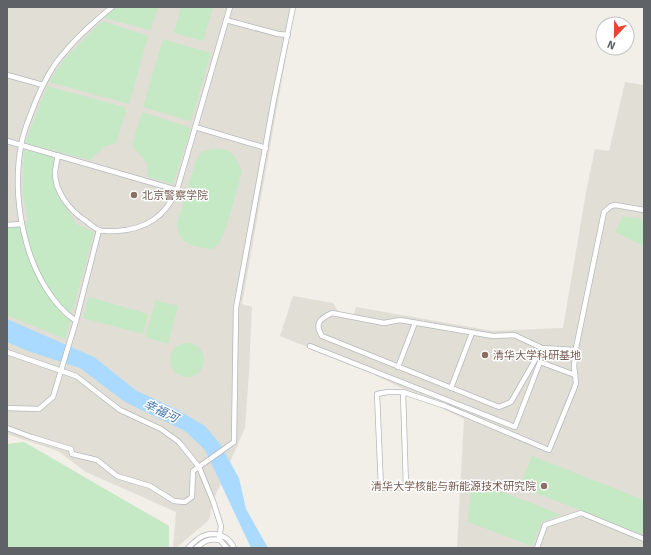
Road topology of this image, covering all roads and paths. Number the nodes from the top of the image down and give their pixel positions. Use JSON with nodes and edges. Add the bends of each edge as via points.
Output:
{"nodes":[{"id":1,"x":104,"y":7,"type":"edge"},
{"id":2,"x":112,"y":7,"type":"edge"},
{"id":3,"x":230,"y":7,"type":"edge"},
{"id":4,"x":293,"y":7,"type":"edge"},
{"id":5,"x":101,"y":16,"type":"junction"},
{"id":6,"x":226,"y":20,"type":"junction"},
{"id":7,"x":288,"y":35,"type":"junction"},
{"id":8,"x":7,"y":75,"type":"edge"},
{"id":9,"x":42,"y":85,"type":"junction"},
{"id":10,"x":195,"y":127,"type":"junction"},
{"id":11,"x":7,"y":141,"type":"edge"},
{"id":12,"x":21,"y":145,"type":"junction"},
{"id":13,"x":266,"y":148,"type":"junction"},
{"id":14,"x":58,"y":156,"type":"junction"},
{"id":15,"x":177,"y":190,"type":"junction"},
{"id":16,"x":644,"y":210,"type":"edge"},
{"id":17,"x":22,"y":224,"type":"junction"},
{"id":18,"x":7,"y":225,"type":"edge"},
{"id":19,"x":99,"y":230,"type":"junction"},
{"id":20,"x":76,"y":320,"type":"junction"},
{"id":21,"x":415,"y":323,"type":"junction"},
{"id":22,"x":472,"y":333,"type":"junction"},
{"id":23,"x":310,"y":346,"type":"dead end"},
{"id":24,"x":542,"y":348,"type":"junction"},
{"id":25,"x":576,"y":348,"type":"junction"},
{"id":26,"x":7,"y":352,"type":"edge"},
{"id":27,"x":398,"y":367,"type":"junction"},
{"id":28,"x":61,"y":368,"type":"junction"},
{"id":29,"x":575,"y":375,"type":"junction"},
{"id":30,"x":451,"y":388,"type":"junction"},
{"id":31,"x":403,"y":392,"type":"junction"},
{"id":32,"x":7,"y":408,"type":"edge"},
{"id":33,"x":7,"y":428,"type":"edge"},
{"id":34,"x":201,"y":466,"type":"junction"},
{"id":35,"x":219,"y":537,"type":"junction"},
{"id":36,"x":644,"y":539,"type":"edge"},
{"id":37,"x":188,"y":548,"type":"edge"},
{"id":38,"x":196,"y":548,"type":"edge"},
{"id":39,"x":227,"y":548,"type":"edge"},
{"id":40,"x":234,"y":548,"type":"edge"},
{"id":41,"x":537,"y":548,"type":"edge"}],
"edges":[{"from":1,"to":5,"type":"street"},
{"from":2,"to":5,"type":"street"},
{"from":3,"to":6,"type":"street"},
{"from":4,"to":7,"type":"street"},
{"from":5,"to":9,"type":"street","via":[[63,54]]},
{"from":6,"to":7,"type":"street"},
{"from":6,"to":10,"type":"street"},
{"from":7,"to":13,"type":"street"},
{"from":8,"to":9,"type":"street"},
{"from":9,"to":12,"type":"street"},
{"from":10,"to":13,"type":"street"},
{"from":10,"to":15,"type":"street"},
{"from":11,"to":12,"type":"street"},
{"from":12,"to":14,"type":"street"},
{"from":12,"to":17,"type":"street","via":[[18,175]]},
{"from":13,"to":34,"type":"street","via":[[236,308],[234,442]]},
{"from":14,"to":15,"type":"street"},
{"from":14,"to":19,"type":"street","via":[[55,172],[59,189],[78,216]]},
{"from":15,"to":19,"type":"street","via":[[162,214],[149,223],[124,231]]},
{"from":16,"to":25,"type":"street","via":[[615,205],[604,212]]},
{"from":17,"to":18,"type":"street"},
{"from":17,"to":20,"type":"street","via":[[32,262],[42,280],[57,304]]},
{"from":19,"to":20,"type":"street"},
{"from":20,"to":28,"type":"street"},
{"from":21,"to":22,"type":"street"},
{"from":21,"to":27,"type":"street"},
{"from":21,"to":27,"type":"street","via":[[400,320],[384,323],[332,313],[317,324],[322,336]]},
{"from":22,"to":24,"type":"street","via":[[514,335]]},
{"from":22,"to":30,"type":"street"},
{"from":23,"to":29,"type":"street","via":[[515,427],[540,362]]},
{"from":24,"to":25,"type":"street","via":[[570,351]]},
{"from":24,"to":30,"type":"street","via":[[511,402],[499,407]]},
{"from":25,"to":29,"type":"street"},
{"from":26,"to":28,"type":"street"},
{"from":27,"to":30,"type":"street"},
{"from":28,"to":32,"type":"street","via":[[52,397],[39,410]]},
{"from":28,"to":34,"type":"street","via":[[76,376],[120,410],[161,429],[179,442]]},
{"from":29,"to":31,"type":"street","via":[[574,389],[549,450],[445,406]]},
{"from":31,"to":31,"type":"street","via":[[377,394],[381,488],[406,487]]},
{"from":33,"to":34,"type":"street","via":[[71,449],[72,454],[98,460],[117,476],[150,486],[174,501],[185,502],[192,497],[193,472]]},
{"from":34,"to":35,"type":"street","via":[[221,526]]},
{"from":35,"to":37,"type":"street","via":[[212,534],[202,536]]},
{"from":35,"to":38,"type":"street","via":[[206,540]]},
{"from":35,"to":39,"type":"street"},
{"from":35,"to":40,"type":"street","via":[[228,539]]},
{"from":36,"to":41,"type":"street","via":[[580,513],[545,526]]}]}
